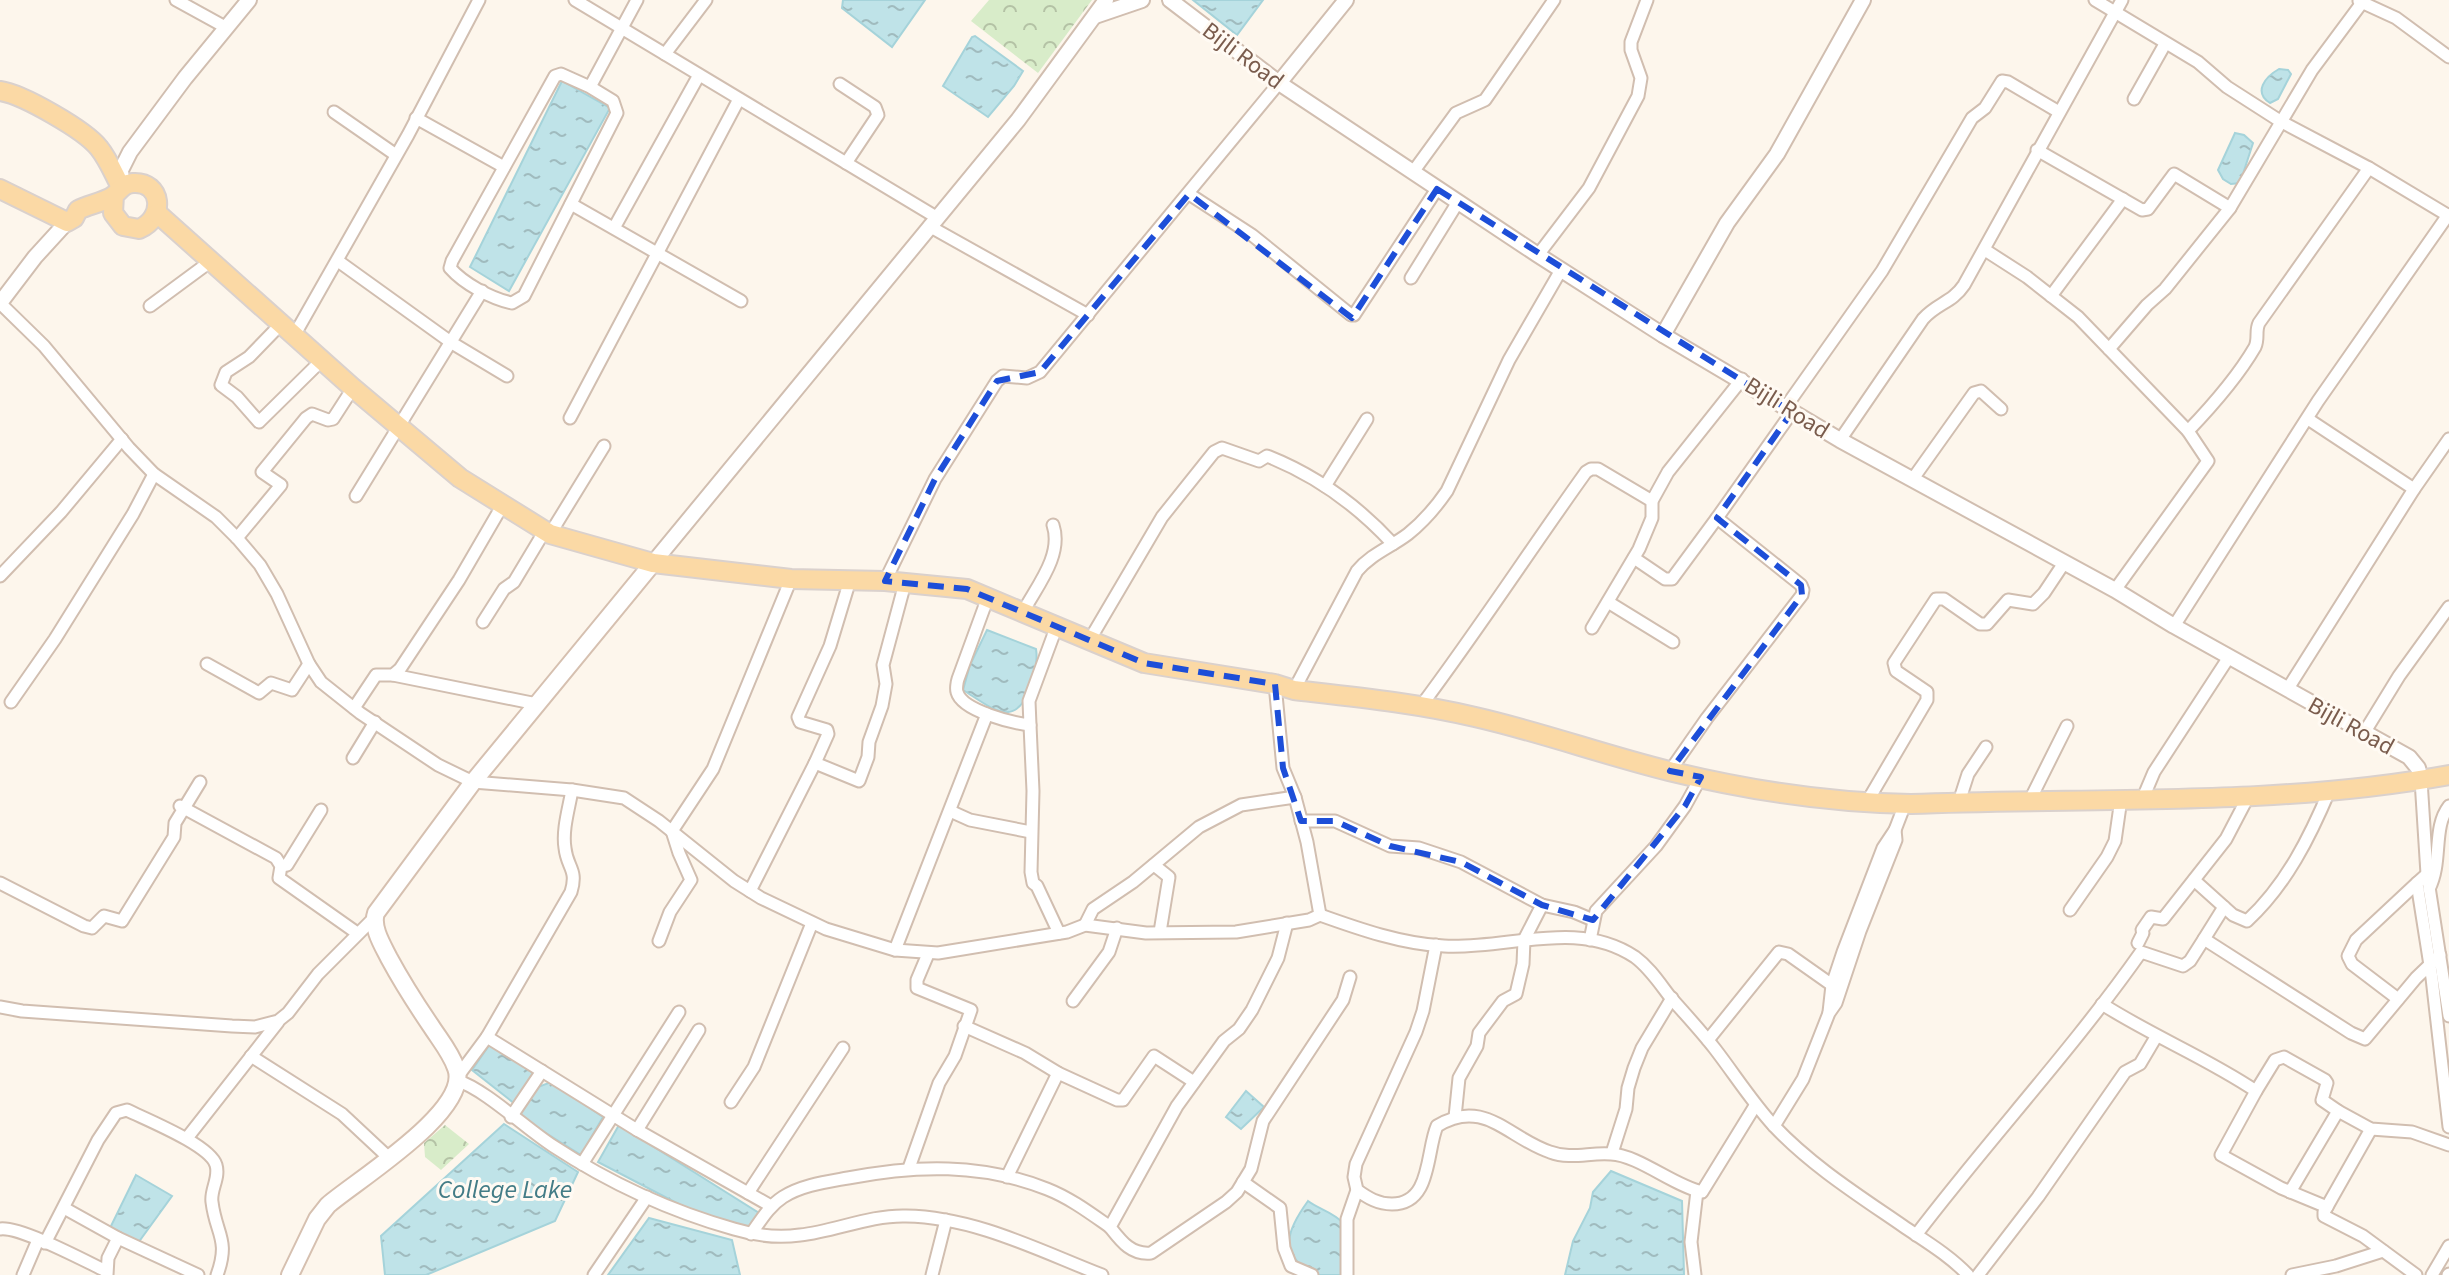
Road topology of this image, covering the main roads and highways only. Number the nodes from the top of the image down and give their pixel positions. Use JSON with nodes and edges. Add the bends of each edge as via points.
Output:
{"nodes":[{"id":1,"x":0,"y":91,"type":"edge"},
{"id":2,"x":0,"y":189,"type":"edge"},
{"id":3,"x":120,"y":193,"type":"junction"},
{"id":4,"x":157,"y":213,"type":"junction"},
{"id":5,"x":653,"y":563,"type":"junction"},
{"id":6,"x":2449,"y":775,"type":"edge"},
{"id":7,"x":290,"y":1275,"type":"edge"}],
"edges":[{"from":1,"to":3,"type":"main road","via":[[86,135],[101,150]]},
{"from":2,"to":3,"type":"main road","via":[[71,220],[78,210]]},
{"from":3,"to":4,"type":"main road","via":[[147,186]]},
{"from":3,"to":4,"type":"main road","via":[[123,226],[147,226]]},
{"from":4,"to":5,"type":"main road","via":[[460,478],[547,533]]},
{"from":5,"to":6,"type":"main road","via":[[791,579],[952,587],[1144,663],[1421,706],[1670,771],[1750,788],[1867,802],[2249,795]]},
{"from":5,"to":7,"type":"main road","via":[[473,782],[374,918],[387,955],[451,1056],[458,1078],[436,1119],[328,1205]]}]}
